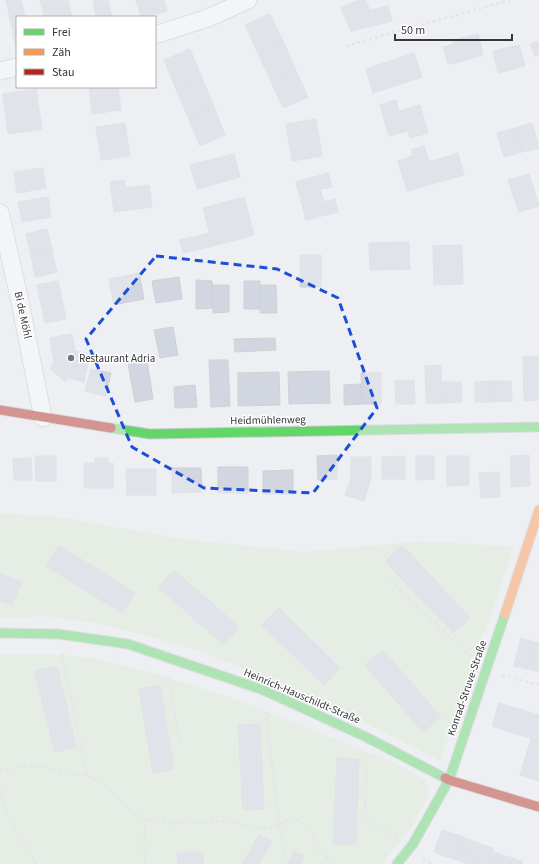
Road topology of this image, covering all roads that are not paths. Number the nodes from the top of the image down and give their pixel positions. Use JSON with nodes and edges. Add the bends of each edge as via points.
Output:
{"nodes":[{"id":1,"x":248,"y":0,"type":"edge"},
{"id":2,"x":156,"y":35,"type":"edge"},
{"id":3,"x":16,"y":67,"type":"edge"},
{"id":4,"x":0,"y":71,"type":"edge"},
{"id":5,"x":0,"y":213,"type":"edge"},
{"id":6,"x":0,"y":410,"type":"edge"},
{"id":7,"x":43,"y":418,"type":"junction"},
{"id":8,"x":539,"y":427,"type":"edge"},
{"id":9,"x":539,"y":510,"type":"edge"},
{"id":10,"x":0,"y":633,"type":"edge"},
{"id":11,"x":449,"y":780,"type":"junction"},
{"id":12,"x":539,"y":808,"type":"edge"},
{"id":13,"x":397,"y":864,"type":"edge"}],
"edges":[{"from":1,"to":2,"type":"street","via":[[208,18]]},
{"from":3,"to":4,"type":"street"},
{"from":5,"to":7,"type":"street","name":"Bi de Möhl"},
{"from":6,"to":7,"type":"street","name":"Heidmühlenweg"},
{"from":7,"to":8,"type":"street","name":"Heidmühlenweg","via":[[150,434]]},
{"from":9,"to":11,"type":"street","name":"Konrad-Struve-Straße"},
{"from":10,"to":11,"type":"street","name":"Heinrich-Hauschildt-Straße","via":[[58,634],[128,644],[263,690],[366,737]]},
{"from":11,"to":12,"type":"street","name":"Heinrich-Hauschildt-Straße"},
{"from":11,"to":13,"type":"street","name":"Konrad-Struve-Straße","via":[[414,844]]}]}
